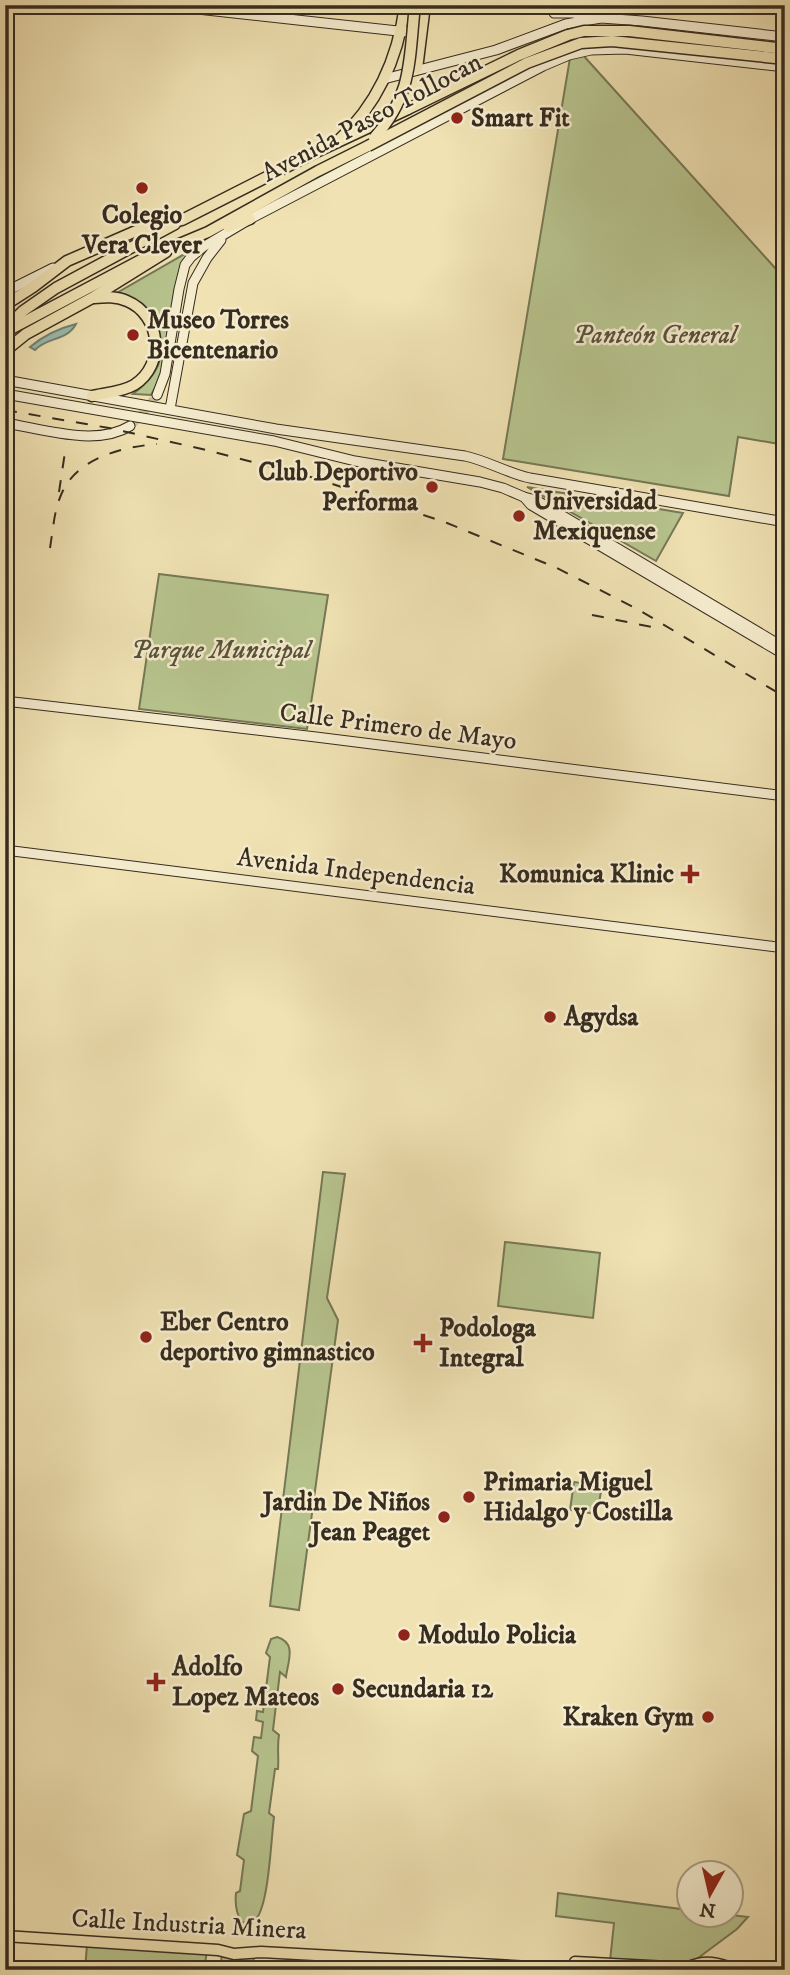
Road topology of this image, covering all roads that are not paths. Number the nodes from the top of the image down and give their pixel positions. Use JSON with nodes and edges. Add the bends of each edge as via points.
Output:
{"nodes":[{"id":1,"x":161,"y":5,"type":"edge"},
{"id":2,"x":415,"y":7,"type":"edge"},
{"id":3,"x":554,"y":13,"type":"dead end"},
{"id":4,"x":601,"y":18,"type":"junction"},
{"id":5,"x":642,"y":21,"type":"junction"},
{"id":6,"x":401,"y":31,"type":"junction"},
{"id":7,"x":422,"y":34,"type":"junction"},
{"id":8,"x":538,"y":34,"type":"junction"},
{"id":9,"x":785,"y":37,"type":"edge"},
{"id":10,"x":785,"y":49,"type":"edge"},
{"id":11,"x":646,"y":51,"type":"junction"},
{"id":12,"x":785,"y":59,"type":"edge"},
{"id":13,"x":543,"y":66,"type":"junction"},
{"id":14,"x":785,"y":67,"type":"edge"},
{"id":15,"x":416,"y":69,"type":"junction"},
{"id":16,"x":384,"y":79,"type":"junction"},
{"id":17,"x":336,"y":143,"type":"junction"},
{"id":18,"x":368,"y":146,"type":"junction"},
{"id":19,"x":182,"y":219,"type":"junction"},
{"id":20,"x":250,"y":219,"type":"junction"},
{"id":21,"x":208,"y":232,"type":"junction"},
{"id":22,"x":227,"y":233,"type":"junction"},
{"id":23,"x":177,"y":246,"type":"junction"},
{"id":24,"x":67,"y":261,"type":"junction"},
{"id":25,"x":5,"y":292,"type":"edge"},
{"id":26,"x":92,"y":298,"type":"junction"},
{"id":27,"x":5,"y":305,"type":"edge"},
{"id":28,"x":5,"y":330,"type":"edge"},
{"id":29,"x":5,"y":351,"type":"edge"},
{"id":30,"x":5,"y":380,"type":"edge"},
{"id":31,"x":5,"y":394,"type":"edge"},
{"id":32,"x":157,"y":395,"type":"tunnel mouth"},
{"id":33,"x":92,"y":396,"type":"junction"},
{"id":34,"x":170,"y":410,"type":"junction"},
{"id":35,"x":5,"y":423,"type":"edge"},
{"id":36,"x":130,"y":426,"type":"tunnel mouth"},
{"id":37,"x":520,"y":476,"type":"junction"},
{"id":38,"x":519,"y":495,"type":"junction"},
{"id":39,"x":785,"y":522,"type":"edge"},
{"id":40,"x":696,"y":599,"type":"junction"},
{"id":41,"x":785,"y":648,"type":"edge"},
{"id":42,"x":785,"y":655,"type":"edge"},
{"id":43,"x":5,"y":701,"type":"edge"},
{"id":44,"x":785,"y":796,"type":"edge"},
{"id":45,"x":5,"y":850,"type":"edge"},
{"id":46,"x":785,"y":948,"type":"edge"},
{"id":47,"x":5,"y":1936,"type":"edge"},
{"id":48,"x":370,"y":1957,"type":"junction"},
{"id":49,"x":585,"y":1970,"type":"edge"},
{"id":50,"x":737,"y":1970,"type":"edge"}],
"edges":[{"from":1,"to":6,"type":"main road"},
{"from":2,"to":6,"type":"main road"},
{"from":2,"to":7,"type":"main road"},
{"from":2,"to":18,"type":"main road","bridge":true,"via":[[403,96]]},
{"from":3,"to":4,"type":"main road"},
{"from":4,"to":5,"type":"main road","name":"Avenida Paseo Tollocan"},
{"from":4,"to":8,"type":"main road","name":"Avenida Paseo Tollocan"},
{"from":5,"to":9,"type":"main road","name":"Avenida Paseo Tollocan"},
{"from":5,"to":11,"type":"main road","via":[[635,35]]},
{"from":6,"to":7,"type":"main road"},
{"from":6,"to":16,"type":"main road"},
{"from":7,"to":15,"type":"main road"},
{"from":8,"to":13,"type":"main road","via":[[549,47]]},
{"from":8,"to":15,"type":"main road","name":"Avenida Paseo Tollocan","via":[[495,50]]},
{"from":10,"to":17,"type":"main road","name":"Avenida Paseo Tollocan","bridge":true,"via":[[629,31],[568,35]]},
{"from":11,"to":13,"type":"main road","name":"Avenida Paseo Tollocan","via":[[591,50]]},
{"from":11,"to":14,"type":"main road","name":"Avenida Paseo Tollocan"},
{"from":12,"to":18,"type":"main road","name":"Avenida Paseo Tollocan","bridge":true,"via":[[612,41],[581,43],[527,62]]},
{"from":13,"to":20,"type":"main road","name":"Avenida Paseo Tollocan"},
{"from":15,"to":16,"type":"main road","name":"Avenida Paseo Tollocan"},
{"from":16,"to":17,"type":"main road","via":[[368,109]]},
{"from":17,"to":19,"type":"main road","name":"Avenida Paseo Tollocan"},
{"from":18,"to":21,"type":"main road","name":"Avenida Paseo Tollocan"},
{"from":19,"to":24,"type":"main road","name":"Avenida Paseo Tollocan","via":[[136,231]]},
{"from":19,"to":28,"type":"main road","via":[[41,298]]},
{"from":20,"to":21,"type":"main road"},
{"from":20,"to":22,"type":"main road","name":"Avenida Paseo Tollocan"},
{"from":21,"to":23,"type":"main road","name":"Avenida Paseo Tollocan"},
{"from":22,"to":32,"type":"main road","name":"Avenida Paseo Tollocan","via":[[185,265]]},
{"from":22,"to":34,"type":"main road","via":[[193,283]]},
{"from":23,"to":26,"type":"main road"},
{"from":23,"to":28,"type":"main road","name":"Avenida Paseo Tollocan"},
{"from":24,"to":25,"type":"main road","name":"Avenida Paseo Tollocan"},
{"from":24,"to":27,"type":"main road","name":"Avenida Paseo Tollocan"},
{"from":26,"to":29,"type":"main road","via":[[26,334]]},
{"from":26,"to":33,"type":"main road","via":[[120,298],[137,307],[153,327],[156,347],[151,366],[138,381]]},
{"from":30,"to":33,"type":"main road"},
{"from":31,"to":38,"type":"main road","via":[[274,441],[330,456],[480,482]]},
{"from":33,"to":34,"type":"main road"},
{"from":34,"to":37,"type":"main road","via":[[465,456]]},
{"from":35,"to":36,"type":"main road","via":[[95,437]]},
{"from":37,"to":38,"type":"main road"},
{"from":37,"to":39,"type":"main road"},
{"from":38,"to":40,"type":"main road"},
{"from":40,"to":41,"type":"main road"},
{"from":40,"to":42,"type":"main road"},
{"from":43,"to":44,"type":"main road","name":"Calle Primero de Mayo"},
{"from":45,"to":46,"type":"main road","name":"Avenida Independencia"},
{"from":47,"to":48,"type":"main road","name":"Calle Industria Minera","via":[[234,1954]]},
{"from":48,"to":49,"type":"main road","name":"Calle Industria Minera"},
{"from":48,"to":50,"type":"main road","name":"Calle Industria Minera","via":[[393,1954],[687,1968],[712,1962]]}]}
